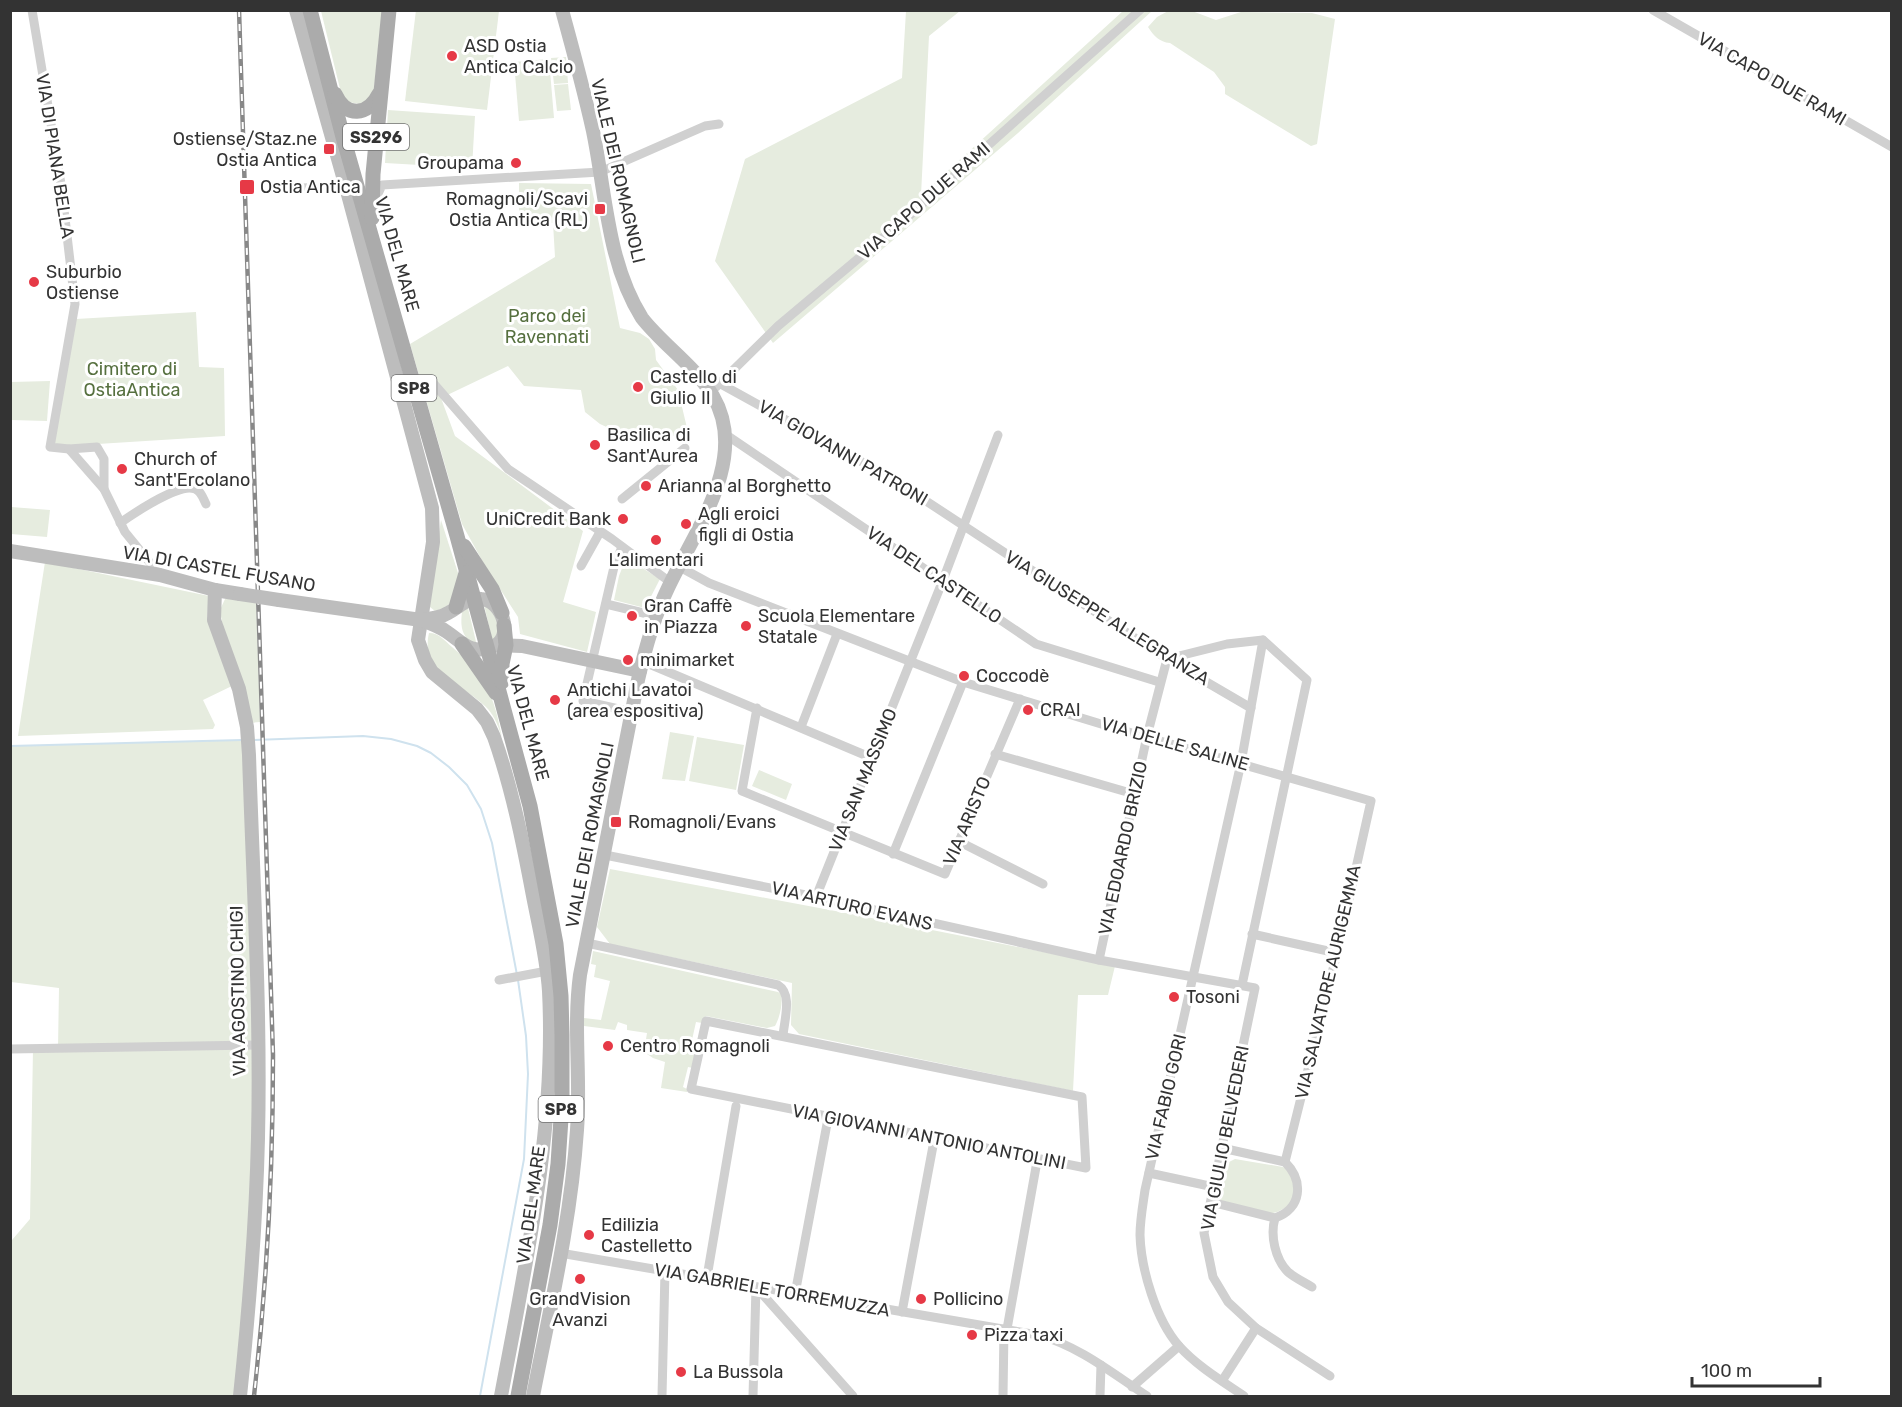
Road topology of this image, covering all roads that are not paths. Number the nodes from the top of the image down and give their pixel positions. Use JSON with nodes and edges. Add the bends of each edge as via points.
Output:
{"nodes":[{"id":1,"x":32,"y":10,"type":"edge"},
{"id":2,"x":296,"y":10,"type":"edge"},
{"id":3,"x":310,"y":10,"type":"edge"},
{"id":4,"x":389,"y":10,"type":"edge"},
{"id":5,"x":562,"y":10,"type":"edge"},
{"id":6,"x":1140,"y":10,"type":"edge"},
{"id":7,"x":1653,"y":10,"type":"edge"},
{"id":8,"x":328,"y":75,"type":"junction"},
{"id":9,"x":380,"y":92,"type":"junction"},
{"id":10,"x":719,"y":124,"type":"dead end"},
{"id":11,"x":1892,"y":147,"type":"edge"},
{"id":12,"x":600,"y":172,"type":"junction"},
{"id":13,"x":346,"y":187,"type":"junction"},
{"id":14,"x":299,"y":188,"type":"dead end"},
{"id":15,"x":375,"y":188,"type":"junction"},
{"id":16,"x":374,"y":239,"type":"junction"},
{"id":17,"x":434,"y":384,"type":"dead end"},
{"id":18,"x":716,"y":388,"type":"junction"},
{"id":19,"x":725,"y":434,"type":"junction"},
{"id":20,"x":998,"y":435,"type":"dead end"},
{"id":21,"x":685,"y":448,"type":"dead end"},
{"id":22,"x":69,"y":449,"type":"junction"},
{"id":23,"x":104,"y":489,"type":"junction"},
{"id":24,"x":622,"y":499,"type":"dead end"},
{"id":25,"x":206,"y":504,"type":"dead end"},
{"id":26,"x":120,"y":523,"type":"junction"},
{"id":27,"x":964,"y":527,"type":"junction"},
{"id":28,"x":600,"y":532,"type":"junction"},
{"id":29,"x":458,"y":536,"type":"junction"},
{"id":30,"x":622,"y":547,"type":"junction"},
{"id":31,"x":10,"y":551,"type":"edge"},
{"id":32,"x":581,"y":566,"type":"dead end"},
{"id":33,"x":678,"y":566,"type":"junction"},
{"id":34,"x":466,"y":573,"type":"junction"},
{"id":35,"x":160,"y":575,"type":"junction"},
{"id":36,"x":943,"y":580,"type":"junction"},
{"id":37,"x":670,"y":582,"type":"junction"},
{"id":38,"x":215,"y":590,"type":"junction"},
{"id":39,"x":474,"y":599,"type":"junction"},
{"id":40,"x":606,"y":604,"type":"junction"},
{"id":41,"x":456,"y":607,"type":"junction"},
{"id":42,"x":392,"y":615,"type":"junction"},
{"id":43,"x":656,"y":616,"type":"junction"},
{"id":44,"x":503,"y":619,"type":"junction"},
{"id":45,"x":421,"y":620,"type":"junction"},
{"id":46,"x":837,"y":634,"type":"junction"},
{"id":47,"x":418,"y":640,"type":"junction"},
{"id":48,"x":1263,"y":640,"type":"junction"},
{"id":49,"x":462,"y":644,"type":"junction"},
{"id":50,"x":497,"y":646,"type":"junction"},
{"id":51,"x":522,"y":646,"type":"junction"},
{"id":52,"x":1167,"y":659,"type":"junction"},
{"id":53,"x":591,"y":662,"type":"junction"},
{"id":54,"x":910,"y":663,"type":"junction"},
{"id":55,"x":641,"y":666,"type":"junction"},
{"id":56,"x":963,"y":682,"type":"junction"},
{"id":57,"x":1159,"y":682,"type":"junction"},
{"id":58,"x":1020,"y":699,"type":"junction"},
{"id":59,"x":501,"y":700,"type":"junction"},
{"id":60,"x":757,"y":708,"type":"junction"},
{"id":61,"x":1251,"y":708,"type":"junction"},
{"id":62,"x":632,"y":712,"type":"junction"},
{"id":63,"x":801,"y":727,"type":"junction"},
{"id":64,"x":1147,"y":736,"type":"junction"},
{"id":65,"x":995,"y":754,"type":"junction"},
{"id":66,"x":872,"y":758,"type":"junction"},
{"id":67,"x":1241,"y":763,"type":"junction"},
{"id":68,"x":1288,"y":776,"type":"junction"},
{"id":69,"x":1134,"y":794,"type":"junction"},
{"id":70,"x":1371,"y":801,"type":"joint"},
{"id":71,"x":841,"y":833,"type":"junction"},
{"id":72,"x":958,"y":841,"type":"junction"},
{"id":73,"x":893,"y":854,"type":"junction"},
{"id":74,"x":605,"y":855,"type":"junction"},
{"id":75,"x":1043,"y":884,"type":"dead end"},
{"id":76,"x":816,"y":897,"type":"junction"},
{"id":77,"x":1252,"y":934,"type":"junction"},
{"id":78,"x":587,"y":943,"type":"junction"},
{"id":79,"x":1337,"y":953,"type":"junction"},
{"id":80,"x":1099,"y":960,"type":"junction"},
{"id":81,"x":547,"y":971,"type":"junction"},
{"id":82,"x":1193,"y":977,"type":"junction"},
{"id":83,"x":499,"y":980,"type":"dead end"},
{"id":84,"x":1242,"y":985,"type":"junction"},
{"id":85,"x":1255,"y":988,"type":"joint"},
{"id":86,"x":783,"y":1036,"type":"junction"},
{"id":87,"x":258,"y":1045,"type":"junction"},
{"id":88,"x":10,"y":1049,"type":"edge"},
{"id":89,"x":736,"y":1107,"type":"dead end"},
{"id":90,"x":827,"y":1124,"type":"dead end"},
{"id":91,"x":933,"y":1146,"type":"dead end"},
{"id":92,"x":1222,"y":1148,"type":"junction"},
{"id":93,"x":1285,"y":1162,"type":"junction"},
{"id":94,"x":1036,"y":1167,"type":"dead end"},
{"id":95,"x":1149,"y":1173,"type":"junction"},
{"id":96,"x":1214,"y":1187,"type":"junction"},
{"id":97,"x":1211,"y":1202,"type":"junction"},
{"id":98,"x":1275,"y":1218,"type":"junction"},
{"id":99,"x":560,"y":1253,"type":"junction"},
{"id":100,"x":665,"y":1271,"type":"junction"},
{"id":101,"x":706,"y":1277,"type":"junction"},
{"id":102,"x":756,"y":1287,"type":"junction"},
{"id":103,"x":1312,"y":1287,"type":"dead end"},
{"id":104,"x":795,"y":1294,"type":"junction"},
{"id":105,"x":902,"y":1312,"type":"junction"},
{"id":106,"x":1256,"y":1328,"type":"junction"},
{"id":107,"x":1006,"y":1329,"type":"junction"},
{"id":108,"x":1179,"y":1346,"type":"junction"},
{"id":109,"x":1101,"y":1365,"type":"junction"},
{"id":110,"x":1330,"y":1376,"type":"dead end"},
{"id":111,"x":1221,"y":1381,"type":"junction"},
{"id":112,"x":1132,"y":1387,"type":"junction"},
{"id":113,"x":240,"y":1396,"type":"edge"},
{"id":114,"x":501,"y":1396,"type":"edge"},
{"id":115,"x":518,"y":1396,"type":"edge"},
{"id":116,"x":533,"y":1396,"type":"edge"},
{"id":117,"x":663,"y":1396,"type":"edge"},
{"id":118,"x":753,"y":1396,"type":"edge"},
{"id":119,"x":853,"y":1396,"type":"edge"},
{"id":120,"x":1003,"y":1396,"type":"edge"},
{"id":121,"x":1100,"y":1396,"type":"edge"},
{"id":122,"x":1147,"y":1396,"type":"edge"},
{"id":123,"x":1244,"y":1396,"type":"edge"}],
"edges":[{"from":1,"to":22,"type":"street","name":"VIA DI PIANA BELLA","via":[[61,184],[75,304],[50,447]]},
{"from":2,"to":13,"type":"main road"},
{"from":3,"to":8,"type":"main road","name":"VIA DEL MARE","number":"SP8"},
{"from":4,"to":9,"type":"main road","number":"SS296"},
{"from":5,"to":12,"type":"main road","name":"VIALE DEI ROMAGNOLI"},
{"from":6,"to":18,"type":"street","name":"VIA CAPO DUE RAMI","via":[[910,215],[778,326]]},
{"from":7,"to":11,"type":"street","name":"VIA CAPO DUE RAMI"},
{"from":8,"to":9,"type":"main road","name":"VIA DEL MARE","via":[[340,103],[351,110],[367,109]]},
{"from":8,"to":16,"type":"main road","name":"VIA DEL MARE","number":"SP8"},
{"from":9,"to":15,"type":"main road","number":"SS296"},
{"from":10,"to":12,"type":"street","via":[[705,126]]},
{"from":12,"to":15,"type":"street"},
{"from":12,"to":18,"type":"main road","name":"VIALE DEI ROMAGNOLI","via":[[611,237],[642,318]]},
{"from":13,"to":14,"type":"street"},
{"from":13,"to":45,"type":"main road","via":[[432,508],[433,542]]},
{"from":15,"to":16,"type":"main road","via":[[371,205]]},
{"from":16,"to":29,"type":"main road","name":"VIA DEL MARE","number":"SP8"},
{"from":17,"to":28,"type":"street","via":[[508,469]]},
{"from":18,"to":19,"type":"main road","name":"VIALE DEI ROMAGNOLI"},
{"from":18,"to":27,"type":"street","name":"VIA GIOVANNI PATRONI","via":[[891,478]]},
{"from":19,"to":33,"type":"main road","name":"VIALE DEI ROMAGNOLI","via":[[720,478]]},
{"from":19,"to":36,"type":"street","name":"VIA DEL CASTELLO"},
{"from":20,"to":27,"type":"street","name":"VIA SAN MASSIMO"},
{"from":21,"to":24,"type":"street"},
{"from":22,"to":23,"type":"street","name":"VIA DI PIANA BELLA"},
{"from":22,"to":23,"type":"street","via":[[93,446],[104,459]]},
{"from":23,"to":26,"type":"street","name":"VIA DI PIANA BELLA"},
{"from":25,"to":26,"type":"street","via":[[202,494],[188,487]]},
{"from":26,"to":35,"type":"street","name":"VIA DI PIANA BELLA"},
{"from":27,"to":36,"type":"street","name":"VIA SAN MASSIMO"},
{"from":27,"to":52,"type":"street","name":"VIA GIUSEPPE ALLEGRANZA"},
{"from":28,"to":30,"type":"street"},
{"from":28,"to":32,"type":"street"},
{"from":29,"to":34,"type":"main road","name":"VIA DEL MARE","number":"SP8"},
{"from":29,"to":44,"type":"main road","via":[[485,576]]},
{"from":30,"to":37,"type":"street"},
{"from":30,"to":40,"type":"street"},
{"from":31,"to":35,"type":"main road","name":"VIA DI CASTEL FUSANO"},
{"from":33,"to":37,"type":"main road","name":"VIALE DEI ROMAGNOLI"},
{"from":33,"to":46,"type":"street","name":"VIA DELLE SALINE","via":[[709,583]]},
{"from":34,"to":39,"type":"main road","name":"VIA DEL MARE","number":"SP8"},
{"from":34,"to":41,"type":"main road"},
{"from":35,"to":38,"type":"main road","name":"VIA DI CASTEL FUSANO"},
{"from":36,"to":54,"type":"street","name":"VIA SAN MASSIMO"},
{"from":36,"to":57,"type":"street","name":"VIA DEL CASTELLO","via":[[1035,644]]},
{"from":37,"to":43,"type":"main road","name":"VIALE DEI ROMAGNOLI"},
{"from":38,"to":42,"type":"main road","name":"VIA DI CASTEL FUSANO","bridge":true},
{"from":38,"to":87,"type":"main road","name":"VIA AGOSTINO CHIGI","via":[[214,620],[239,689],[247,727]]},
{"from":39,"to":41,"type":"main road"},
{"from":39,"to":44,"type":"main road","via":[[490,601]]},
{"from":39,"to":50,"type":"main road","name":"VIA DEL MARE","number":"SP8"},
{"from":40,"to":43,"type":"street"},
{"from":40,"to":53,"type":"street"},
{"from":41,"to":45,"type":"main road","via":[[443,616]]},
{"from":41,"to":49,"type":"main road"},
{"from":42,"to":45,"type":"main road","name":"VIA DI CASTEL FUSANO"},
{"from":42,"to":47,"type":"main road","via":[[404,622]]},
{"from":43,"to":55,"type":"main road","name":"VIALE DEI ROMAGNOLI"},
{"from":44,"to":50,"type":"main road"},
{"from":44,"to":51,"type":"main road","via":[[512,638]]},
{"from":45,"to":47,"type":"main road"},
{"from":45,"to":49,"type":"main road","via":[[441,628]]},
{"from":46,"to":54,"type":"street","name":"VIA DELLE SALINE"},
{"from":46,"to":63,"type":"street"},
{"from":47,"to":81,"type":"main road","via":[[432,672],[477,709],[494,737],[526,858]]},
{"from":48,"to":52,"type":"street","via":[[1227,644]]},
{"from":48,"to":61,"type":"street","name":"VIA FABIO GORI"},
{"from":48,"to":68,"type":"street","via":[[1307,680]]},
{"from":49,"to":50,"type":"main road","via":[[473,650]]},
{"from":49,"to":59,"type":"main road"},
{"from":50,"to":51,"type":"main road"},
{"from":50,"to":59,"type":"main road","name":"VIA DEL MARE","number":"SP8"},
{"from":51,"to":53,"type":"main road"},
{"from":52,"to":57,"type":"street","name":"VIA EDOARDO BRIZIO"},
{"from":52,"to":61,"type":"street","name":"VIA GIUSEPPE ALLEGRANZA"},
{"from":53,"to":55,"type":"main road"},
{"from":53,"to":62,"type":"street","via":[[583,701]]},
{"from":54,"to":56,"type":"street","name":"VIA DELLE SALINE"},
{"from":54,"to":66,"type":"street","name":"VIA SAN MASSIMO"},
{"from":55,"to":60,"type":"street"},
{"from":55,"to":62,"type":"main road","name":"VIALE DEI ROMAGNOLI"},
{"from":56,"to":58,"type":"street","name":"VIA DELLE SALINE"},
{"from":56,"to":73,"type":"street"},
{"from":57,"to":64,"type":"street","name":"VIA EDOARDO BRIZIO"},
{"from":58,"to":64,"type":"street","name":"VIA DELLE SALINE"},
{"from":58,"to":65,"type":"street","name":"VIA ARISTO"},
{"from":59,"to":115,"type":"main road","name":"VIA DEL MARE","number":"SP8","via":[[530,806],[550,904],[562,1014],[557,1172]]},
{"from":60,"to":63,"type":"street"},
{"from":60,"to":71,"type":"street","name":"VIA ARISTO","via":[[742,791]]},
{"from":61,"to":67,"type":"street","name":"VIA FABIO GORI"},
{"from":62,"to":74,"type":"main road","name":"VIALE DEI ROMAGNOLI"},
{"from":63,"to":66,"type":"street"},
{"from":64,"to":67,"type":"street","name":"VIA DELLE SALINE"},
{"from":64,"to":69,"type":"street","name":"VIA EDOARDO BRIZIO"},
{"from":65,"to":69,"type":"street"},
{"from":65,"to":72,"type":"street","name":"VIA ARISTO"},
{"from":66,"to":71,"type":"street","name":"VIA SAN MASSIMO"},
{"from":67,"to":68,"type":"street","name":"VIA DELLE SALINE"},
{"from":67,"to":82,"type":"street","name":"VIA FABIO GORI"},
{"from":68,"to":70,"type":"street","name":"VIA DELLE SALINE"},
{"from":68,"to":77,"type":"street"},
{"from":69,"to":80,"type":"street","name":"VIA EDOARDO BRIZIO"},
{"from":70,"to":79,"type":"street","name":"VIA SALVATORE AURIGEMMA"},
{"from":71,"to":73,"type":"street","name":"VIA ARISTO"},
{"from":71,"to":76,"type":"street","name":"VIA SAN MASSIMO"},
{"from":72,"to":73,"type":"street","name":"VIA ARISTO","via":[[945,874]]},
{"from":72,"to":75,"type":"street"},
{"from":74,"to":76,"type":"street","name":"VIA ARTURO EVANS"},
{"from":74,"to":78,"type":"main road","name":"VIALE DEI ROMAGNOLI"},
{"from":76,"to":80,"type":"street","name":"VIA ARTURO EVANS"},
{"from":77,"to":79,"type":"street"},
{"from":77,"to":84,"type":"street"},
{"from":78,"to":86,"type":"street","via":[[778,985],[786,995]]},
{"from":78,"to":99,"type":"main road","name":"VIALE DEI ROMAGNOLI","via":[[577,1010],[576,1137]]},
{"from":79,"to":93,"type":"street","name":"VIA SALVATORE AURIGEMMA"},
{"from":80,"to":82,"type":"street","name":"VIA ARTURO EVANS"},
{"from":81,"to":83,"type":"street"},
{"from":81,"to":114,"type":"main road","via":[[544,1133],[532,1225]]},
{"from":82,"to":84,"type":"street","name":"VIA ARTURO EVANS"},
{"from":82,"to":95,"type":"street","name":"VIA FABIO GORI"},
{"from":84,"to":85,"type":"street","name":"VIA ARTURO EVANS"},
{"from":85,"to":92,"type":"street","name":"VIA GIULIO BELVEDERI"},
{"from":86,"to":86,"type":"street","name":"VIA GIOVANNI ANTONIO ANTOLINI","via":[[706,1021],[691,1089],[1086,1168],[1082,1097]]},
{"from":87,"to":88,"type":"street"},
{"from":87,"to":113,"type":"main road","name":"VIA AGOSTINO CHIGI","via":[[255,1222]]},
{"from":89,"to":101,"type":"street"},
{"from":90,"to":104,"type":"street"},
{"from":91,"to":105,"type":"street"},
{"from":92,"to":93,"type":"street"},
{"from":92,"to":96,"type":"street","name":"VIA GIULIO BELVEDERI"},
{"from":93,"to":98,"type":"street","via":[[1296,1178],[1297,1197],[1290,1210]]},
{"from":94,"to":107,"type":"street"},
{"from":95,"to":96,"type":"street"},
{"from":95,"to":108,"type":"street","name":"VIA FABIO GORI","via":[[1140,1235],[1146,1276],[1166,1328]]},
{"from":96,"to":97,"type":"street","name":"VIA GIULIO BELVEDERI"},
{"from":97,"to":98,"type":"street"},
{"from":97,"to":106,"type":"street","name":"VIA GIULIO BELVEDERI","via":[[1204,1233],[1213,1277],[1228,1302]]},
{"from":98,"to":103,"type":"street","via":[[1275,1244],[1282,1263]]},
{"from":99,"to":100,"type":"street","name":"VIA GABRIELE TORREMUZZA"},
{"from":99,"to":116,"type":"main road","name":"VIALE DEI ROMAGNOLI"},
{"from":100,"to":101,"type":"street","name":"VIA GABRIELE TORREMUZZA"},
{"from":100,"to":117,"type":"street"},
{"from":101,"to":102,"type":"street","name":"VIA GABRIELE TORREMUZZA"},
{"from":102,"to":104,"type":"street","name":"VIA GABRIELE TORREMUZZA"},
{"from":102,"to":118,"type":"street"},
{"from":102,"to":119,"type":"street"},
{"from":104,"to":105,"type":"street","name":"VIA GABRIELE TORREMUZZA"},
{"from":105,"to":107,"type":"street","name":"VIA GABRIELE TORREMUZZA"},
{"from":106,"to":110,"type":"street","name":"VIA GIULIO BELVEDERI"},
{"from":106,"to":111,"type":"street"},
{"from":107,"to":109,"type":"street","name":"VIA GABRIELE TORREMUZZA","via":[[1063,1343]]},
{"from":107,"to":120,"type":"street"},
{"from":108,"to":111,"type":"street","name":"VIA FABIO GORI"},
{"from":108,"to":112,"type":"street"},
{"from":109,"to":112,"type":"street","name":"VIA GABRIELE TORREMUZZA"},
{"from":109,"to":121,"type":"street"},
{"from":111,"to":123,"type":"street","name":"VIA FABIO GORI"},
{"from":112,"to":122,"type":"street","name":"VIA GABRIELE TORREMUZZA"}]}
